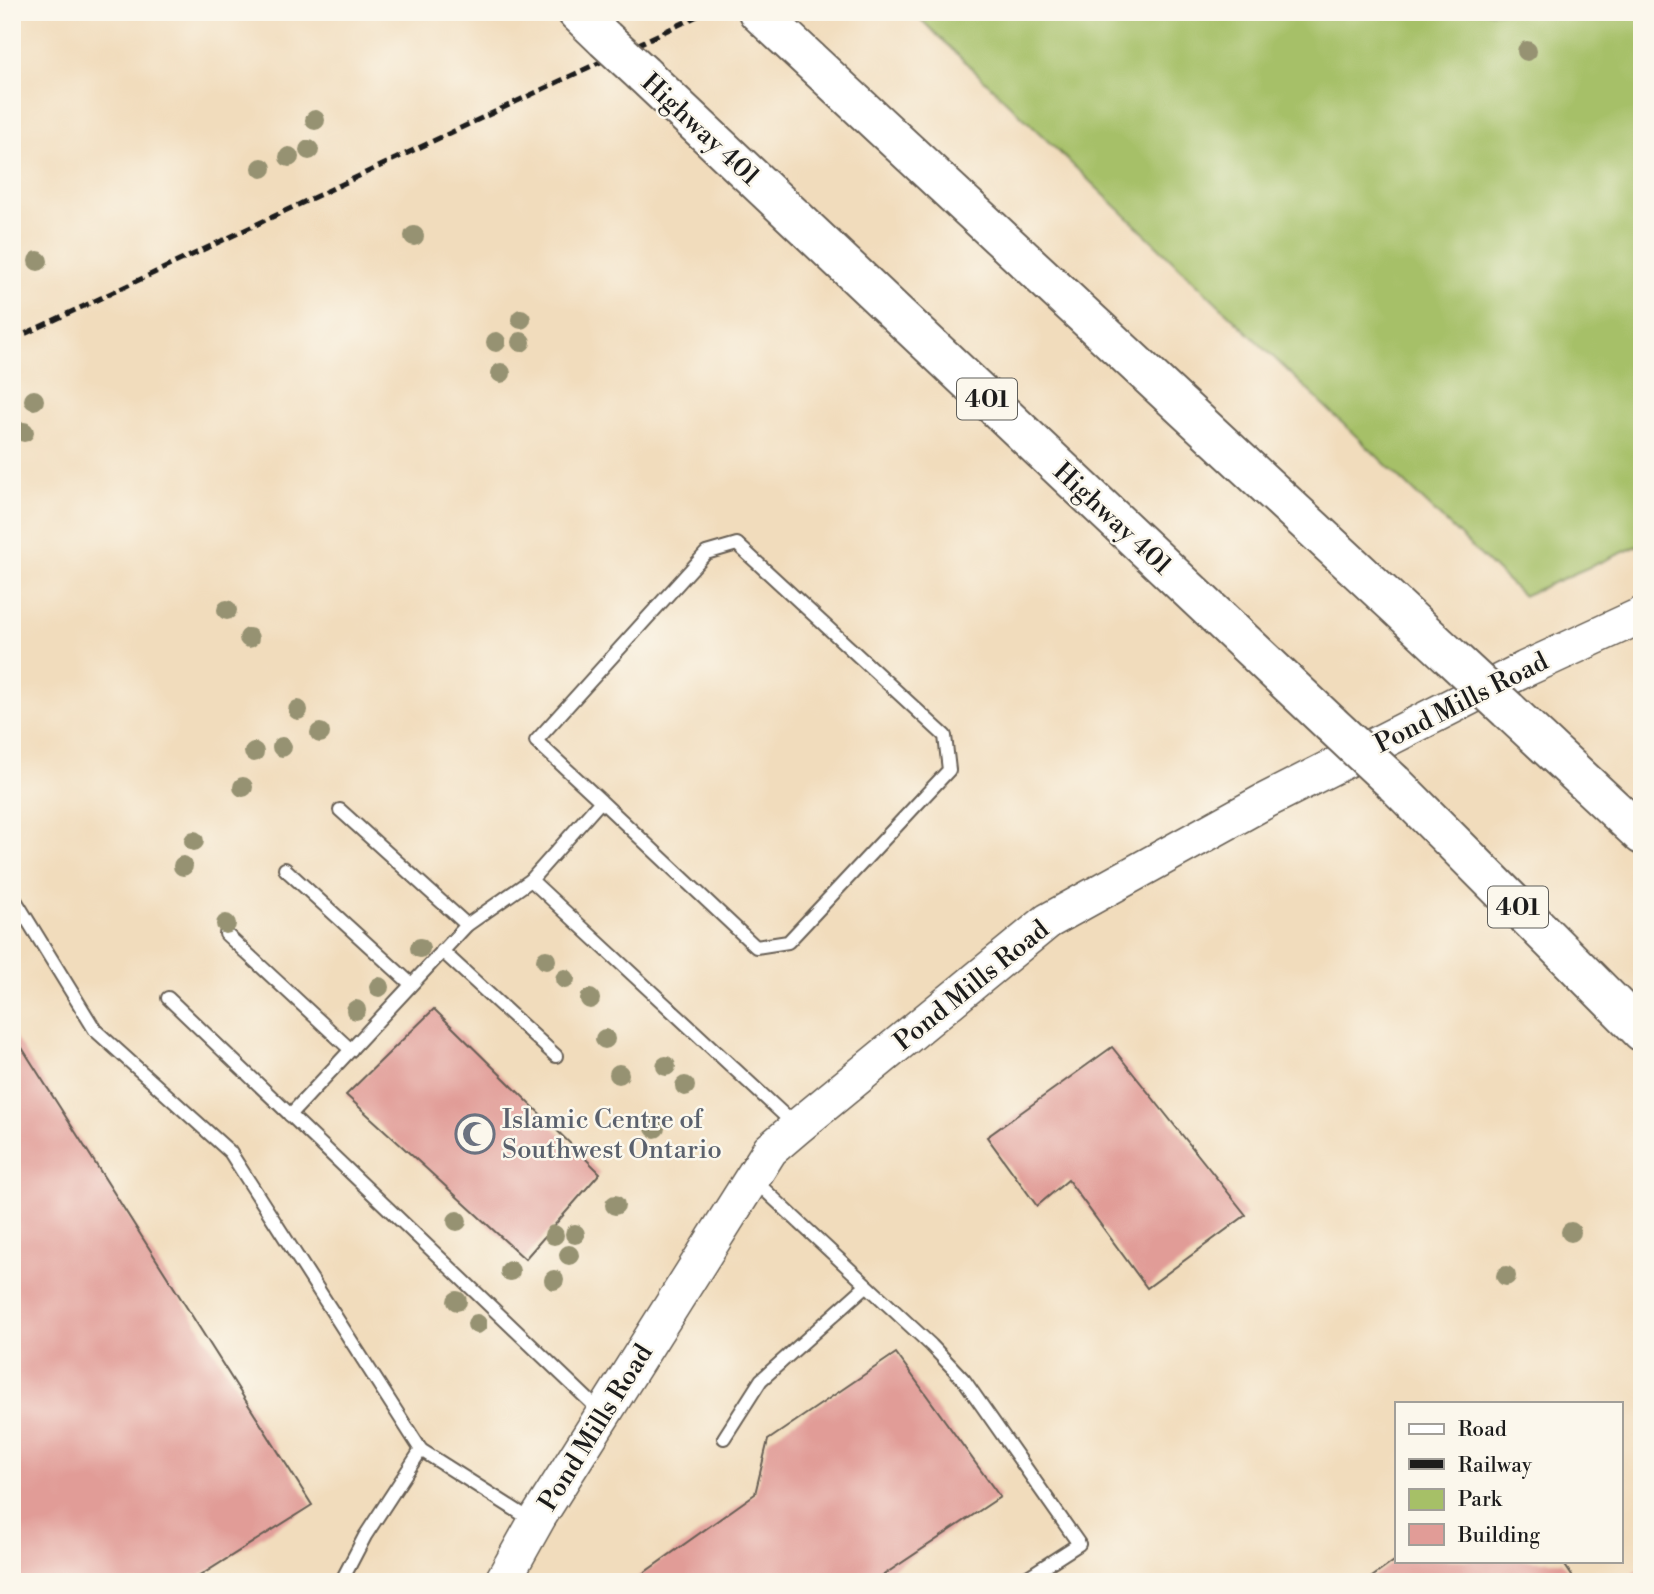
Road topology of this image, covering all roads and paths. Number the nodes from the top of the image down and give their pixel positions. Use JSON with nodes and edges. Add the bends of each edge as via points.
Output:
{"nodes":[{"id":1,"x":577,"y":12,"type":"edge"},
{"id":2,"x":761,"y":15,"type":"edge"},
{"id":3,"x":1642,"y":615,"type":"edge"},
{"id":4,"x":601,"y":802,"type":"junction"},
{"id":5,"x":340,"y":810,"type":"dead end"},
{"id":6,"x":1642,"y":835,"type":"edge"},
{"id":7,"x":285,"y":869,"type":"dead end"},
{"id":8,"x":531,"y":880,"type":"junction"},
{"id":9,"x":12,"y":895,"type":"edge"},
{"id":10,"x":467,"y":925,"type":"junction"},
{"id":11,"x":226,"y":934,"type":"dead end"},
{"id":12,"x":442,"y":951,"type":"junction"},
{"id":13,"x":411,"y":985,"type":"junction"},
{"id":14,"x":168,"y":998,"type":"dead end"},
{"id":15,"x":1642,"y":1032,"type":"edge"},
{"id":16,"x":351,"y":1049,"type":"junction"},
{"id":17,"x":556,"y":1056,"type":"dead end"},
{"id":18,"x":290,"y":1115,"type":"junction"},
{"id":19,"x":797,"y":1127,"type":"junction"},
{"id":20,"x":752,"y":1178,"type":"junction"},
{"id":21,"x":866,"y":1286,"type":"junction"},
{"id":22,"x":603,"y":1414,"type":"junction"},
{"id":23,"x":724,"y":1438,"type":"dead end"},
{"id":24,"x":421,"y":1450,"type":"junction"},
{"id":25,"x":536,"y":1522,"type":"junction"},
{"id":26,"x":341,"y":1582,"type":"edge"},
{"id":27,"x":502,"y":1582,"type":"edge"},
{"id":28,"x":1020,"y":1582,"type":"edge"}],
"edges":[{"from":1,"to":15,"type":"highway","name":"Highway 401","number":"401","bridge":true,"via":[[1394,783]]},
{"from":2,"to":6,"type":"highway","bridge":true},
{"from":3,"to":19,"type":"main road","name":"Pond Mills Road","via":[[1265,801],[1048,921]]},
{"from":4,"to":4,"type":"lane","via":[[536,741],[706,553],[737,544],[946,736],[949,770],[788,942],[756,947]]},
{"from":4,"to":8,"type":"lane"},
{"from":5,"to":10,"type":"lane"},
{"from":7,"to":13,"type":"lane"},
{"from":8,"to":10,"type":"lane"},
{"from":8,"to":19,"type":"lane"},
{"from":9,"to":24,"type":"lane","via":[[95,1030],[230,1152]]},
{"from":10,"to":12,"type":"lane"},
{"from":11,"to":16,"type":"lane"},
{"from":12,"to":13,"type":"lane"},
{"from":12,"to":17,"type":"lane"},
{"from":13,"to":16,"type":"lane"},
{"from":14,"to":18,"type":"lane"},
{"from":16,"to":18,"type":"lane"},
{"from":18,"to":22,"type":"lane"},
{"from":19,"to":20,"type":"main road","name":"Pond Mills Road","via":[[769,1150]]},
{"from":20,"to":21,"type":"lane"},
{"from":20,"to":22,"type":"main road","name":"Pond Mills Road"},
{"from":21,"to":23,"type":"lane","via":[[761,1380]]},
{"from":21,"to":28,"type":"lane","via":[[964,1380],[1079,1545]]},
{"from":22,"to":25,"type":"main road","name":"Pond Mills Road"},
{"from":24,"to":25,"type":"lane"},
{"from":24,"to":26,"type":"lane"},
{"from":25,"to":27,"type":"main road","name":"Pond Mills Road"}]}
